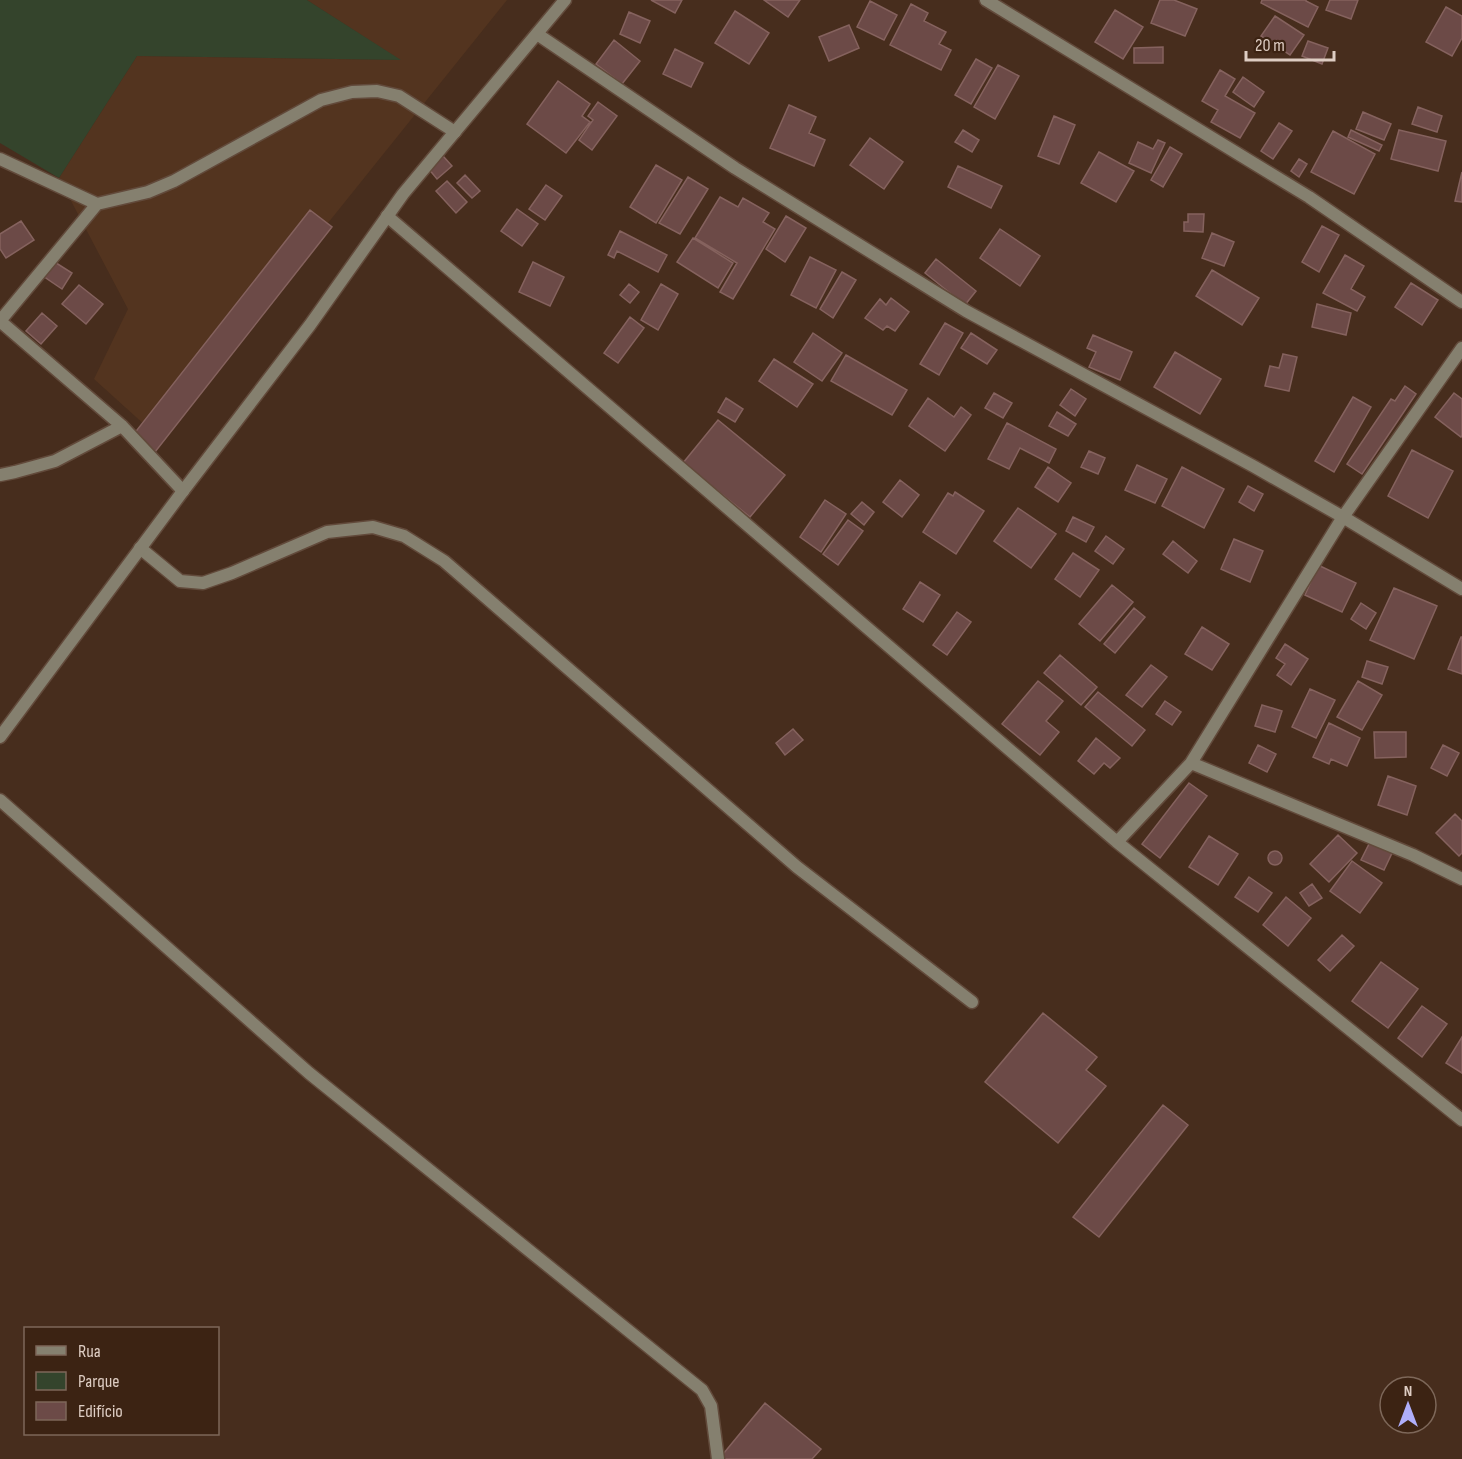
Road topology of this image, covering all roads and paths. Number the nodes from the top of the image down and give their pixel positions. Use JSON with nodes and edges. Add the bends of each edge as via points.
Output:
{"nodes":[{"id":1,"x":565,"y":0,"type":"edge"},
{"id":2,"x":986,"y":0,"type":"edge"},
{"id":3,"x":537,"y":34,"type":"junction"},
{"id":4,"x":455,"y":132,"type":"junction"},
{"id":5,"x":0,"y":159,"type":"edge"},
{"id":6,"x":97,"y":204,"type":"junction"},
{"id":7,"x":387,"y":216,"type":"junction"},
{"id":8,"x":1462,"y":302,"type":"edge"},
{"id":9,"x":0,"y":321,"type":"edge"},
{"id":10,"x":1462,"y":348,"type":"edge"},
{"id":11,"x":122,"y":426,"type":"junction"},
{"id":12,"x":0,"y":475,"type":"edge"},
{"id":13,"x":183,"y":491,"type":"junction"},
{"id":14,"x":1343,"y":517,"type":"junction"},
{"id":15,"x":140,"y":548,"type":"junction"},
{"id":16,"x":1462,"y":589,"type":"edge"},
{"id":17,"x":0,"y":737,"type":"edge"},
{"id":18,"x":1191,"y":764,"type":"junction"},
{"id":19,"x":0,"y":800,"type":"edge"},
{"id":20,"x":1117,"y":842,"type":"junction"},
{"id":21,"x":1462,"y":879,"type":"edge"},
{"id":22,"x":972,"y":1002,"type":"dead end"},
{"id":23,"x":1462,"y":1120,"type":"edge"},
{"id":24,"x":717,"y":1459,"type":"edge"}],
"edges":[{"from":1,"to":3,"type":"street"},
{"from":2,"to":8,"type":"street","via":[[1309,197]]},
{"from":3,"to":4,"type":"street"},
{"from":3,"to":14,"type":"street","via":[[735,168],[956,305]]},
{"from":4,"to":6,"type":"street","via":[[399,96],[377,91],[352,92],[321,100],[174,181],[148,192]]},
{"from":4,"to":7,"type":"street"},
{"from":5,"to":6,"type":"street"},
{"from":6,"to":9,"type":"street"},
{"from":7,"to":13,"type":"street","via":[[310,325]]},
{"from":7,"to":20,"type":"street"},
{"from":9,"to":11,"type":"street"},
{"from":10,"to":14,"type":"street"},
{"from":11,"to":12,"type":"street","via":[[56,461]]},
{"from":11,"to":13,"type":"street"},
{"from":13,"to":15,"type":"street"},
{"from":14,"to":16,"type":"street"},
{"from":14,"to":18,"type":"street"},
{"from":15,"to":17,"type":"street"},
{"from":15,"to":22,"type":"street","via":[[180,581],[203,583],[327,532],[373,526],[404,536],[444,561],[797,867]]},
{"from":18,"to":20,"type":"street"},
{"from":18,"to":21,"type":"street"},
{"from":19,"to":24,"type":"street","via":[[309,1073],[702,1390],[711,1406]]},
{"from":20,"to":23,"type":"street"}]}
